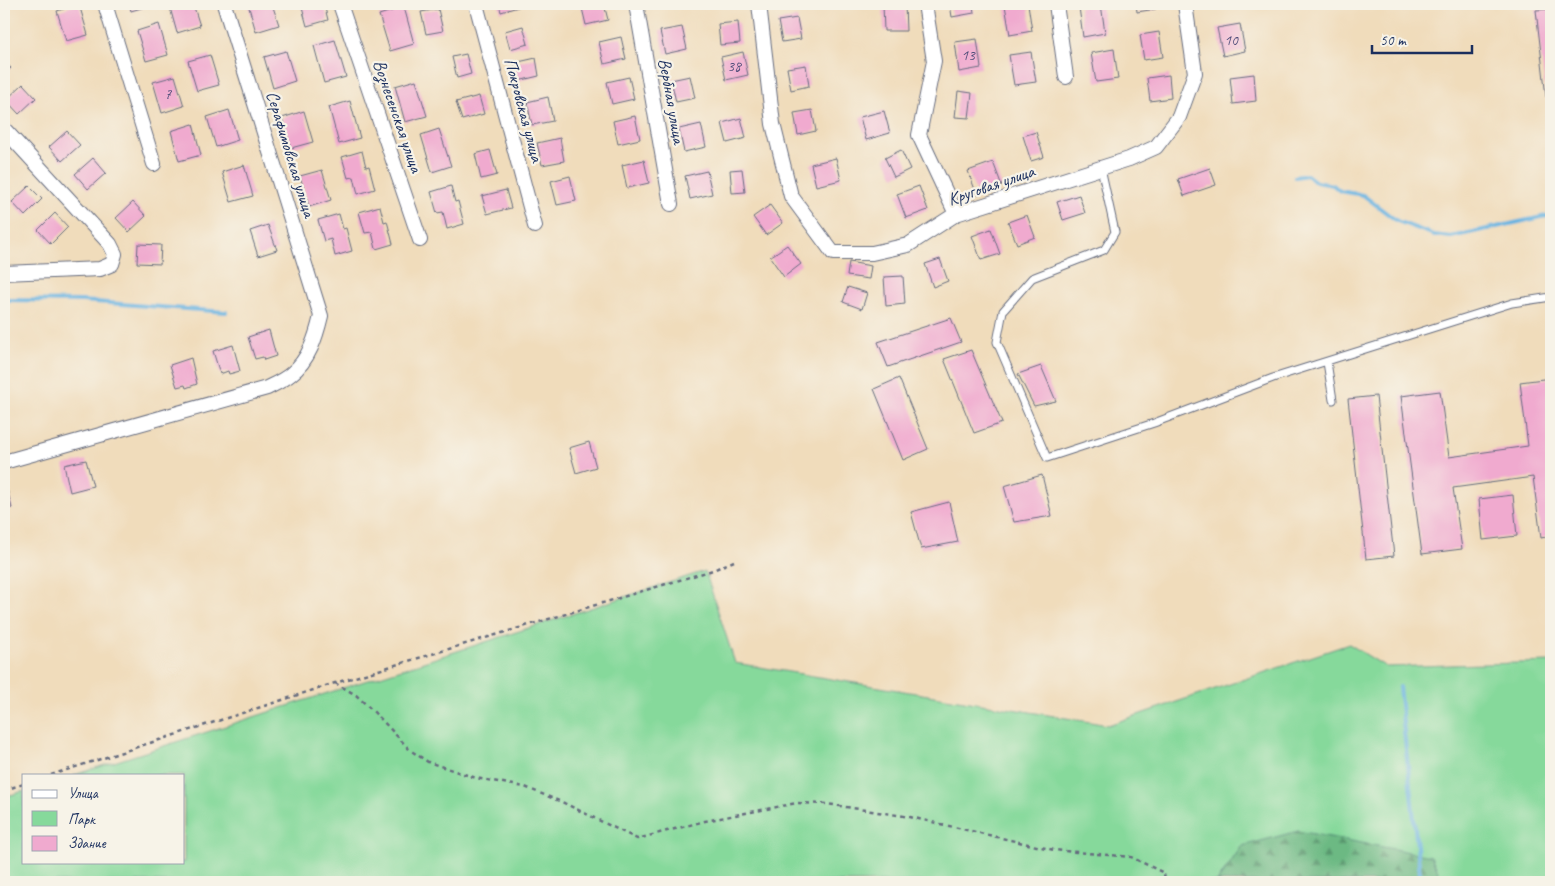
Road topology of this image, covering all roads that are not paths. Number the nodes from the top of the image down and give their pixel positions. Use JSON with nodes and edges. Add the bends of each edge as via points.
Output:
{"nodes":[{"id":1,"x":105,"y":4,"type":"edge"},
{"id":2,"x":224,"y":4,"type":"edge"},
{"id":3,"x":340,"y":4,"type":"edge"},
{"id":4,"x":476,"y":4,"type":"edge"},
{"id":5,"x":636,"y":4,"type":"edge"},
{"id":6,"x":759,"y":4,"type":"edge"},
{"id":7,"x":925,"y":4,"type":"edge"},
{"id":8,"x":1056,"y":4,"type":"edge"},
{"id":9,"x":1185,"y":4,"type":"edge"},
{"id":10,"x":1066,"y":76,"type":"dead end"},
{"id":11,"x":4,"y":130,"type":"edge"},
{"id":12,"x":154,"y":164,"type":"dead end"},
{"id":13,"x":1101,"y":168,"type":"junction"},
{"id":14,"x":671,"y":204,"type":"dead end"},
{"id":15,"x":956,"y":214,"type":"junction"},
{"id":16,"x":535,"y":226,"type":"dead end"},
{"id":17,"x":420,"y":240,"type":"dead end"},
{"id":18,"x":4,"y":272,"type":"edge"},
{"id":19,"x":1551,"y":297,"type":"edge"},
{"id":20,"x":1327,"y":362,"type":"junction"},
{"id":21,"x":1333,"y":400,"type":"dead end"},
{"id":22,"x":4,"y":462,"type":"edge"}],
"edges":[{"from":1,"to":12,"type":"street"},
{"from":2,"to":22,"type":"street","name":"Серафимовская улица","via":[[321,316],[316,338],[305,359],[291,374],[267,388]]},
{"from":3,"to":17,"type":"street","name":"Вознесенская улица"},
{"from":4,"to":16,"type":"street","name":"Покровская улица"},
{"from":5,"to":14,"type":"street","name":"Вербная улица"},
{"from":6,"to":15,"type":"street","name":"Круговая улица","via":[[772,124],[790,196],[833,253],[872,253],[908,245]]},
{"from":7,"to":15,"type":"street","via":[[934,61],[919,135]]},
{"from":8,"to":10,"type":"street"},
{"from":9,"to":13,"type":"street","name":"Круговая улица","via":[[1194,74],[1179,117],[1156,148]]},
{"from":11,"to":18,"type":"street","via":[[110,244],[115,254],[112,264],[100,269]]},
{"from":13,"to":15,"type":"street","name":"Круговая улица"},
{"from":13,"to":20,"type":"lane","via":[[1115,232],[1104,250],[1032,278],[1003,311],[997,342],[1047,458]]},
{"from":19,"to":20,"type":"lane","via":[[1512,303]]},
{"from":20,"to":21,"type":"lane"}]}
